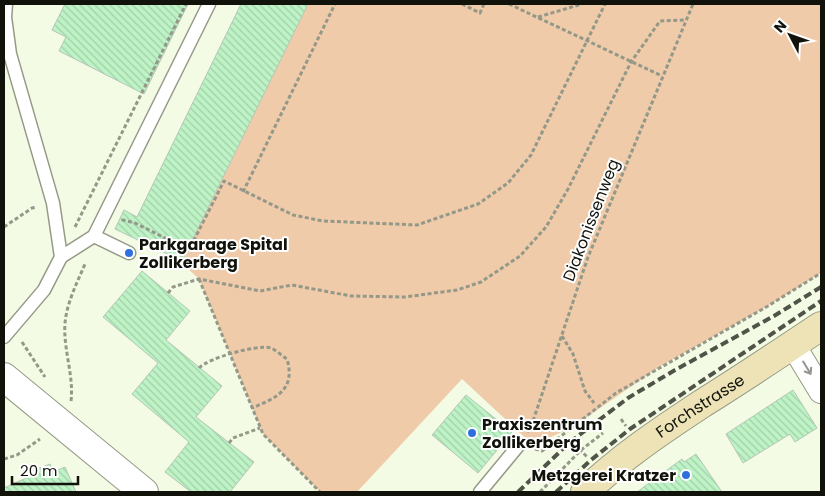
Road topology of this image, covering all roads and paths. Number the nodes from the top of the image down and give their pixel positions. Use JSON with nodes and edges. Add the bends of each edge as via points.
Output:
{"nodes":[{"id":1,"x":6,"y":4,"type":"edge"},
{"id":2,"x":186,"y":4,"type":"edge"},
{"id":3,"x":209,"y":4,"type":"edge"},
{"id":4,"x":335,"y":4,"type":"edge"},
{"id":5,"x":462,"y":4,"type":"edge"},
{"id":6,"x":484,"y":4,"type":"edge"},
{"id":7,"x":509,"y":4,"type":"edge"},
{"id":8,"x":582,"y":4,"type":"edge"},
{"id":9,"x":605,"y":4,"type":"edge"},
{"id":10,"x":693,"y":4,"type":"edge"},
{"id":11,"x":538,"y":17,"type":"junction"},
{"id":12,"x":686,"y":20,"type":"junction"},
{"id":13,"x":588,"y":40,"type":"junction"},
{"id":14,"x":631,"y":62,"type":"junction"},
{"id":15,"x":662,"y":76,"type":"junction"},
{"id":16,"x":243,"y":192,"type":"junction"},
{"id":17,"x":54,"y":203,"type":"junction"},
{"id":18,"x":120,"y":225,"type":"dead end"},
{"id":19,"x":4,"y":227,"type":"edge"},
{"id":20,"x":94,"y":236,"type":"junction"},
{"id":21,"x":129,"y":253,"type":"dead end"},
{"id":22,"x":61,"y":257,"type":"junction"},
{"id":23,"x":821,"y":273,"type":"edge"},
{"id":24,"x":199,"y":279,"type":"junction"},
{"id":25,"x":168,"y":293,"type":"dead end"},
{"id":26,"x":821,"y":326,"type":"edge"},
{"id":27,"x":561,"y":335,"type":"junction"},
{"id":28,"x":4,"y":337,"type":"edge"},
{"id":29,"x":793,"y":345,"type":"junction"},
{"id":30,"x":230,"y":353,"type":"junction"},
{"id":31,"x":199,"y":368,"type":"dead end"},
{"id":32,"x":4,"y":377,"type":"edge"},
{"id":33,"x":821,"y":391,"type":"edge"},
{"id":34,"x":594,"y":403,"type":"dead end"},
{"id":35,"x":252,"y":408,"type":"junction"},
{"id":36,"x":63,"y":413,"type":"junction"},
{"id":37,"x":621,"y":419,"type":"dead end"},
{"id":38,"x":626,"y":426,"type":"dead end"},
{"id":39,"x":260,"y":428,"type":"junction"},
{"id":40,"x":603,"y":433,"type":"dead end"},
{"id":41,"x":229,"y":443,"type":"dead end"},
{"id":42,"x":575,"y":444,"type":"dead end"},
{"id":43,"x":518,"y":446,"type":"junction"},
{"id":44,"x":581,"y":450,"type":"junction"},
{"id":45,"x":587,"y":457,"type":"dead end"},
{"id":46,"x":4,"y":459,"type":"edge"},
{"id":47,"x":144,"y":492,"type":"edge"},
{"id":48,"x":320,"y":492,"type":"edge"},
{"id":49,"x":480,"y":492,"type":"edge"},
{"id":50,"x":540,"y":492,"type":"edge"},
{"id":51,"x":585,"y":492,"type":"edge"}],
"edges":[{"from":1,"to":17,"type":"lane","via":[[10,54]]},
{"from":2,"to":22,"type":"path"},
{"from":3,"to":20,"type":"lane"},
{"from":4,"to":16,"type":"path"},
{"from":5,"to":6,"type":"path","via":[[480,13]]},
{"from":7,"to":11,"type":"path"},
{"from":8,"to":11,"type":"path"},
{"from":9,"to":13,"type":"path"},
{"from":10,"to":12,"type":"path","name":"Diakonissenweg"},
{"from":11,"to":13,"type":"path"},
{"from":12,"to":14,"type":"path","via":[[660,20]]},
{"from":12,"to":15,"type":"path","name":"Diakonissenweg"},
{"from":13,"to":14,"type":"path"},
{"from":13,"to":16,"type":"path","via":[[531,155],[508,183],[478,204],[417,225],[323,221],[293,215]]},
{"from":14,"to":15,"type":"path"},
{"from":14,"to":24,"type":"path","via":[[546,227],[520,256],[481,282],[457,290],[404,296],[351,296],[292,285],[260,291]]},
{"from":15,"to":27,"type":"path","name":"Diakonissenweg","via":[[588,257]]},
{"from":16,"to":18,"type":"path","via":[[224,181],[188,250],[135,224],[123,220]]},
{"from":17,"to":19,"type":"path","via":[[32,208]]},
{"from":17,"to":22,"type":"lane"},
{"from":20,"to":21,"type":"lane"},
{"from":20,"to":22,"type":"lane"},
{"from":20,"to":36,"type":"path","via":[[68,304],[65,324],[72,388],[71,400]]},
{"from":22,"to":28,"type":"lane","via":[[44,290]]},
{"from":23,"to":43,"type":"path","via":[[616,393],[542,451]]},
{"from":24,"to":25,"type":"path","via":[[173,287]]},
{"from":24,"to":30,"type":"path"},
{"from":26,"to":29,"type":"main road","name":"Forchstrasse"},
{"from":27,"to":34,"type":"path","via":[[573,354],[585,391]]},
{"from":27,"to":43,"type":"path","name":"Diakonissenweg","via":[[531,427]]},
{"from":29,"to":33,"type":"street","one_way":true},
{"from":29,"to":51,"type":"main road","name":"Forchstrasse","via":[[676,421]]},
{"from":30,"to":31,"type":"path","via":[[203,363]]},
{"from":30,"to":35,"type":"path"},
{"from":30,"to":35,"type":"path","via":[[270,348],[287,360],[290,374],[280,394]]},
{"from":32,"to":36,"type":"street"},
{"from":35,"to":39,"type":"path"},
{"from":36,"to":46,"type":"path","via":[[44,436],[17,455]]},
{"from":36,"to":47,"type":"street"},
{"from":37,"to":38,"type":"path"},
{"from":39,"to":41,"type":"path","via":[[233,438]]},
{"from":39,"to":48,"type":"path"},
{"from":40,"to":44,"type":"path"},
{"from":42,"to":44,"type":"path"},
{"from":43,"to":49,"type":"lane"},
{"from":44,"to":45,"type":"path"},
{"from":44,"to":50,"type":"path"}]}
